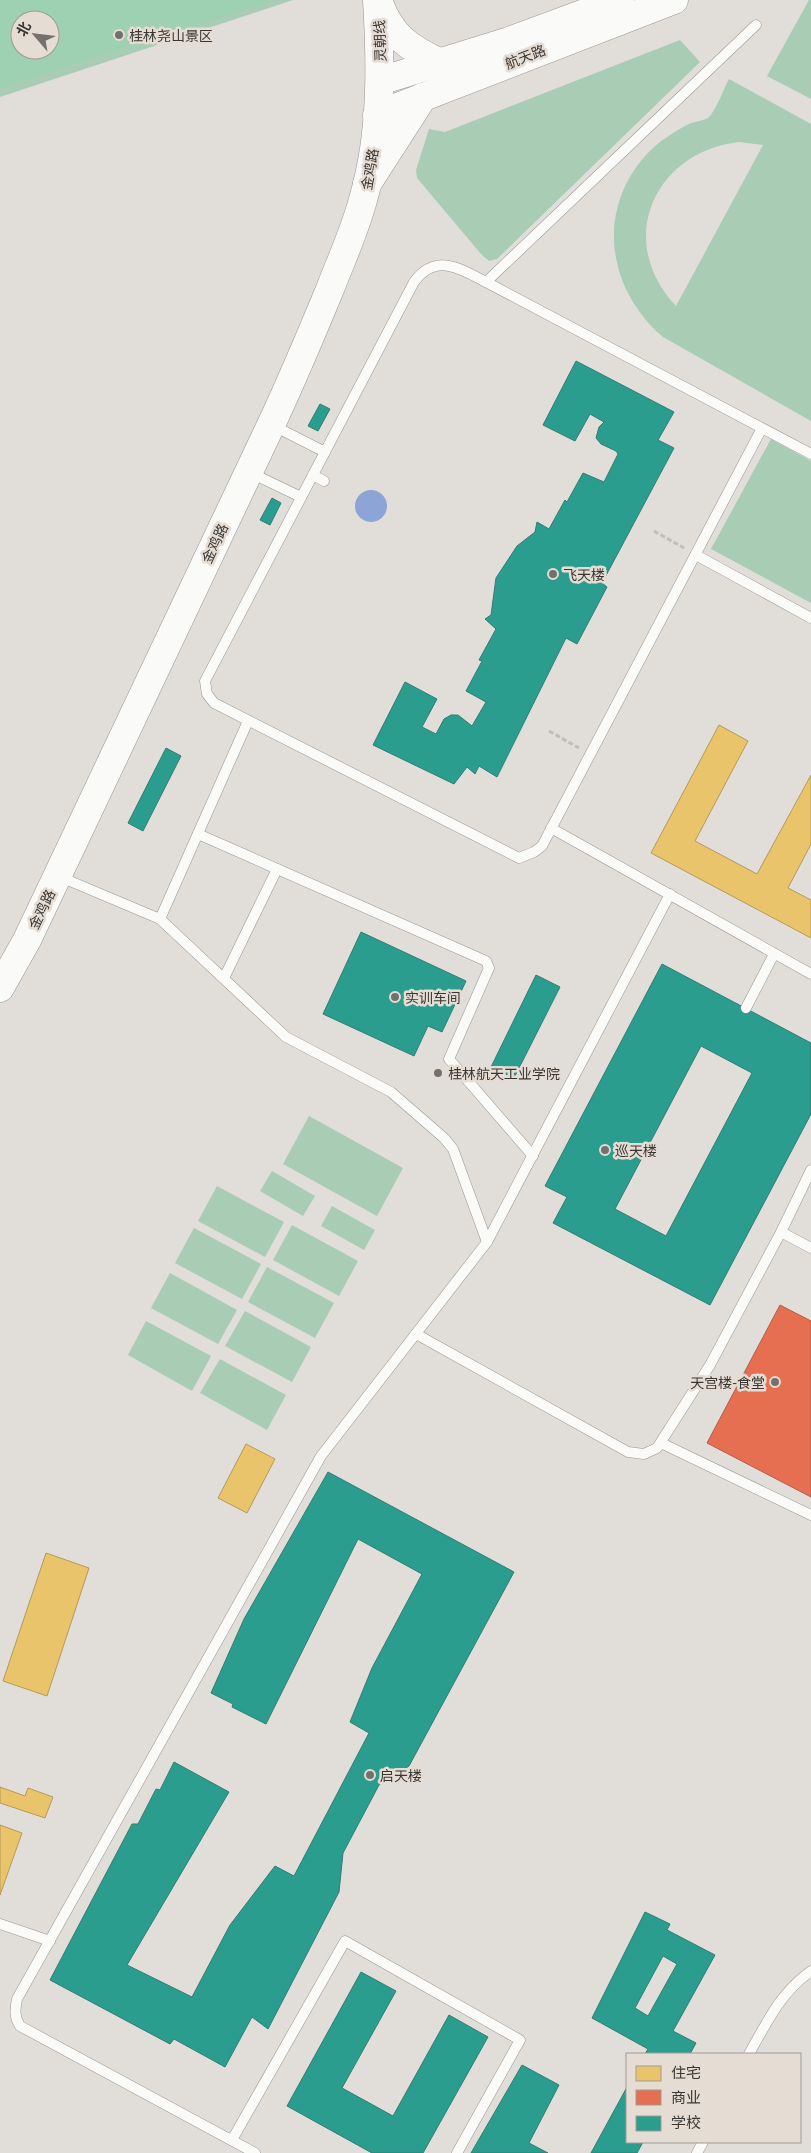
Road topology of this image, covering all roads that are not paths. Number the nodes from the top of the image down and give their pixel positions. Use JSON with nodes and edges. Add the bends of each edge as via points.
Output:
{"nodes":[{"id":1,"x":377,"y":0,"type":"edge"},
{"id":2,"x":620,"y":0,"type":"edge"},
{"id":3,"x":674,"y":0,"type":"edge"},
{"id":4,"x":756,"y":25,"type":"dead end"},
{"id":5,"x":441,"y":63,"type":"junction"},
{"id":6,"x":380,"y":81,"type":"junction"},
{"id":7,"x":423,"y":97,"type":"junction"},
{"id":8,"x":378,"y":115,"type":"junction"},
{"id":9,"x":367,"y":184,"type":"junction"},
{"id":10,"x":486,"y":282,"type":"junction"},
{"id":11,"x":271,"y":425,"type":"junction"},
{"id":12,"x":762,"y":428,"type":"junction"},
{"id":13,"x":325,"y":452,"type":"junction"},
{"id":14,"x":811,"y":454,"type":"edge"},
{"id":15,"x":248,"y":471,"type":"junction"},
{"id":16,"x":313,"y":475,"type":"junction"},
{"id":17,"x":324,"y":481,"type":"dead end"},
{"id":18,"x":302,"y":498,"type":"junction"},
{"id":19,"x":696,"y":555,"type":"junction"},
{"id":20,"x":811,"y":618,"type":"edge"},
{"id":21,"x":248,"y":721,"type":"junction"},
{"id":22,"x":551,"y":828,"type":"junction"},
{"id":23,"x":198,"y":834,"type":"junction"},
{"id":24,"x":276,"y":869,"type":"junction"},
{"id":25,"x":57,"y":876,"type":"junction"},
{"id":26,"x":670,"y":894,"type":"junction"},
{"id":27,"x":160,"y":918,"type":"junction"},
{"id":28,"x":774,"y":954,"type":"junction"},
{"id":29,"x":811,"y":974,"type":"edge"},
{"id":30,"x":224,"y":978,"type":"junction"},
{"id":31,"x":0,"y":988,"type":"edge"},
{"id":32,"x":746,"y":1008,"type":"dead end"},
{"id":33,"x":533,"y":1156,"type":"junction"},
{"id":34,"x":811,"y":1170,"type":"edge"},
{"id":35,"x":781,"y":1232,"type":"junction"},
{"id":36,"x":487,"y":1242,"type":"junction"},
{"id":37,"x":811,"y":1248,"type":"edge"},
{"id":38,"x":416,"y":1334,"type":"junction"},
{"id":39,"x":661,"y":1443,"type":"junction"},
{"id":40,"x":811,"y":1514,"type":"edge"},
{"id":41,"x":0,"y":1924,"type":"edge"},
{"id":42,"x":50,"y":1941,"type":"junction"},
{"id":43,"x":811,"y":1971,"type":"edge"},
{"id":44,"x":751,"y":2053,"type":"edge"},
{"id":45,"x":232,"y":2140,"type":"junction"},
{"id":46,"x":255,"y":2153,"type":"edge"},
{"id":47,"x":456,"y":2153,"type":"edge"}],
"edges":[{"from":1,"to":5,"type":"main road","via":[[389,26],[399,37],[413,49]]},
{"from":1,"to":6,"type":"main road","name":"灵朝线"},
{"from":2,"to":5,"type":"main road","name":"航天路"},
{"from":3,"to":7,"type":"main road","name":"航天路"},
{"from":4,"to":10,"type":"lane"},
{"from":5,"to":6,"type":"main road","name":"航天路"},
{"from":6,"to":8,"type":"main road","name":"金鸡路"},
{"from":7,"to":8,"type":"main road","name":"航天路"},
{"from":7,"to":9,"type":"main road"},
{"from":8,"to":9,"type":"main road","name":"金鸡路"},
{"from":9,"to":11,"type":"main road","name":"金鸡路","via":[[344,253]]},
{"from":10,"to":12,"type":"lane"},
{"from":10,"to":13,"type":"lane","via":[[448,265],[433,267],[418,277]]},
{"from":11,"to":13,"type":"lane"},
{"from":11,"to":15,"type":"main road","name":"金鸡路"},
{"from":12,"to":14,"type":"lane"},
{"from":12,"to":19,"type":"lane"},
{"from":13,"to":16,"type":"lane"},
{"from":15,"to":18,"type":"lane"},
{"from":15,"to":25,"type":"main road","name":"金鸡路"},
{"from":16,"to":17,"type":"lane"},
{"from":16,"to":18,"type":"lane"},
{"from":18,"to":21,"type":"lane","via":[[205,681],[210,700]]},
{"from":19,"to":20,"type":"lane"},
{"from":19,"to":22,"type":"lane"},
{"from":21,"to":22,"type":"lane","via":[[518,858],[542,846]]},
{"from":21,"to":23,"type":"lane"},
{"from":22,"to":26,"type":"lane"},
{"from":23,"to":24,"type":"lane"},
{"from":23,"to":27,"type":"lane"},
{"from":24,"to":30,"type":"lane"},
{"from":24,"to":33,"type":"lane","via":[[486,961],[489,968],[448,1059]]},
{"from":25,"to":27,"type":"lane"},
{"from":25,"to":31,"type":"main road","name":"金鸡路"},
{"from":26,"to":28,"type":"lane"},
{"from":26,"to":33,"type":"lane"},
{"from":27,"to":30,"type":"lane"},
{"from":28,"to":29,"type":"lane"},
{"from":28,"to":32,"type":"lane"},
{"from":30,"to":36,"type":"lane","via":[[286,1037],[392,1092],[444,1138],[459,1162]]},
{"from":33,"to":36,"type":"lane"},
{"from":34,"to":35,"type":"lane"},
{"from":35,"to":37,"type":"lane"},
{"from":35,"to":39,"type":"lane","via":[[710,1365]]},
{"from":36,"to":38,"type":"lane"},
{"from":38,"to":39,"type":"lane","via":[[628,1452],[644,1454],[658,1448]]},
{"from":38,"to":42,"type":"lane","via":[[322,1456]]},
{"from":39,"to":40,"type":"lane"},
{"from":41,"to":42,"type":"lane"},
{"from":42,"to":45,"type":"lane","via":[[17,1999],[16,2020],[20,2026]]},
{"from":43,"to":44,"type":"lane","via":[[798,1980],[776,2006]]},
{"from":45,"to":46,"type":"lane"},
{"from":45,"to":47,"type":"lane","via":[[345,1941],[520,2040]]}]}
